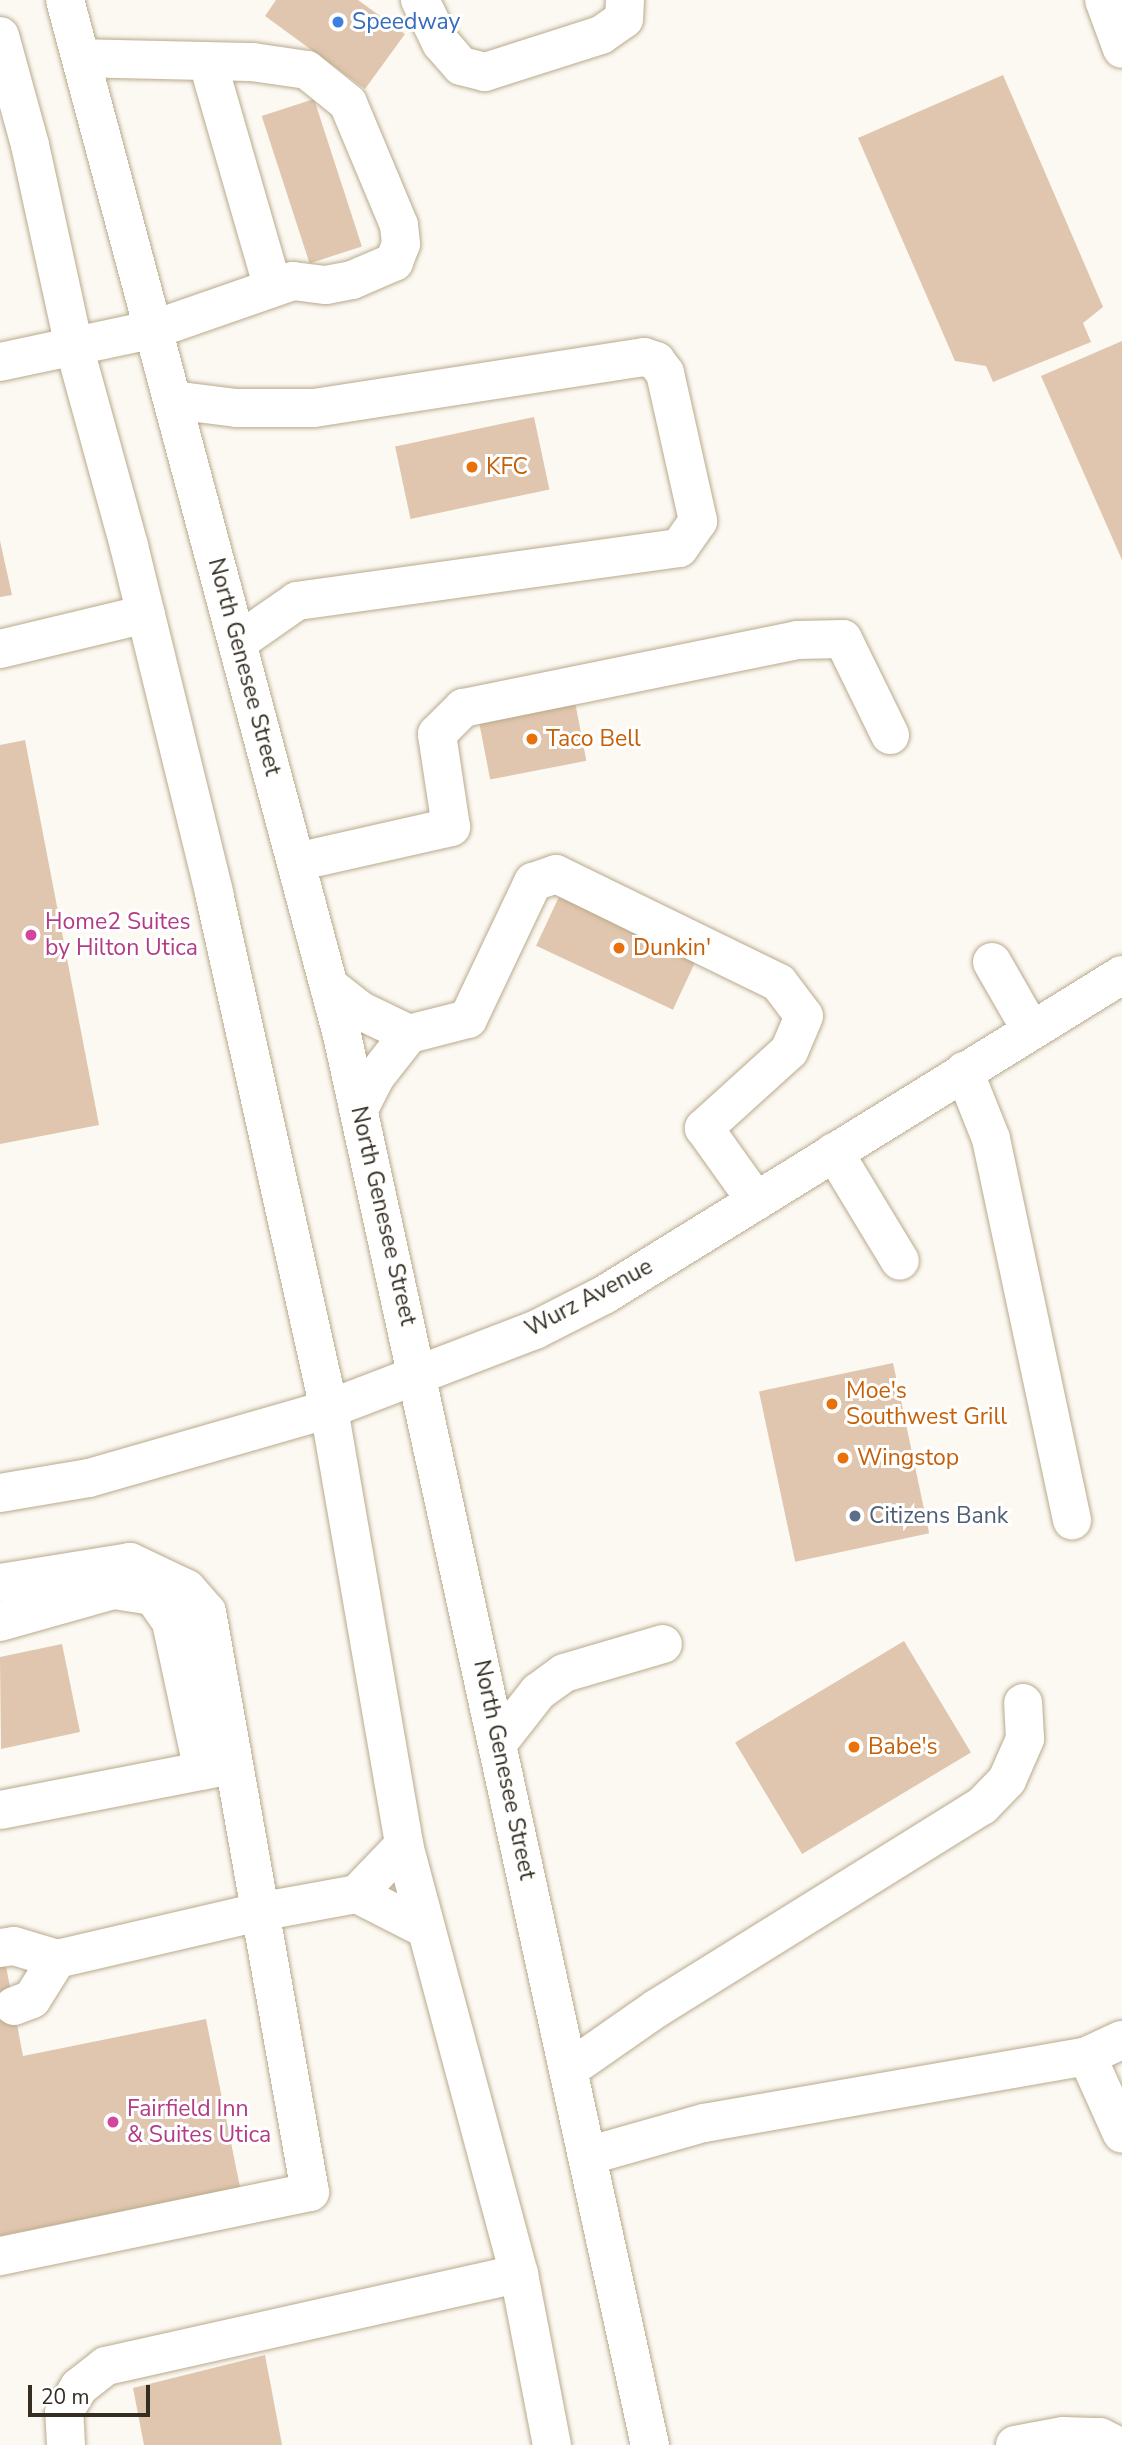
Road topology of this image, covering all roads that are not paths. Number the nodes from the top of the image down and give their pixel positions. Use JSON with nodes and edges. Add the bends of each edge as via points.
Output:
{"nodes":[{"id":1,"x":65,"y":0,"type":"edge"},
{"id":2,"x":421,"y":0,"type":"edge"},
{"id":3,"x":625,"y":0,"type":"edge"},
{"id":4,"x":1104,"y":0,"type":"edge"},
{"id":5,"x":0,"y":36,"type":"edge"},
{"id":6,"x":1122,"y":49,"type":"edge"},
{"id":7,"x":81,"y":58,"type":"junction"},
{"id":8,"x":208,"y":63,"type":"junction"},
{"id":9,"x":6,"y":78,"type":"edge"},
{"id":10,"x":272,"y":285,"type":"junction"},
{"id":11,"x":155,"y":329,"type":"junction"},
{"id":12,"x":74,"y":346,"type":"junction"},
{"id":13,"x":0,"y":362,"type":"edge"},
{"id":14,"x":173,"y":400,"type":"junction"},
{"id":15,"x":146,"y":614,"type":"junction"},
{"id":16,"x":238,"y":642,"type":"junction"},
{"id":17,"x":0,"y":649,"type":"edge"},
{"id":18,"x":890,"y":735,"type":"dead end"},
{"id":19,"x":296,"y":862,"type":"junction"},
{"id":20,"x":992,"y":962,"type":"dead end"},
{"id":21,"x":1122,"y":975,"type":"edge"},
{"id":22,"x":329,"y":986,"type":"junction"},
{"id":23,"x":1031,"y":1030,"type":"junction"},
{"id":24,"x":409,"y":1034,"type":"junction"},
{"id":25,"x":964,"y":1071,"type":"junction"},
{"id":26,"x":359,"y":1109,"type":"junction"},
{"id":27,"x":834,"y":1152,"type":"junction"},
{"id":28,"x":755,"y":1201,"type":"junction"},
{"id":29,"x":900,"y":1261,"type":"dead end"},
{"id":30,"x":419,"y":1376,"type":"junction"},
{"id":31,"x":328,"y":1409,"type":"junction"},
{"id":32,"x":0,"y":1493,"type":"edge"},
{"id":33,"x":1072,"y":1520,"type":"dead end"},
{"id":34,"x":0,"y":1583,"type":"edge"},
{"id":35,"x":0,"y":1622,"type":"edge"},
{"id":36,"x":663,"y":1644,"type":"dead end"},
{"id":37,"x":1023,"y":1703,"type":"dead end"},
{"id":38,"x":498,"y":1743,"type":"junction"},
{"id":39,"x":220,"y":1767,"type":"junction"},
{"id":40,"x":0,"y":1810,"type":"edge"},
{"id":41,"x":404,"y":1845,"type":"junction"},
{"id":42,"x":357,"y":1894,"type":"junction"},
{"id":43,"x":264,"y":1911,"type":"junction"},
{"id":44,"x":426,"y":1928,"type":"junction"},
{"id":45,"x":0,"y":1948,"type":"edge"},
{"id":46,"x":57,"y":1959,"type":"junction"},
{"id":47,"x":14,"y":2006,"type":"dead end"},
{"id":48,"x":1122,"y":2040,"type":"edge"},
{"id":49,"x":1087,"y":2056,"type":"junction"},
{"id":50,"x":568,"y":2070,"type":"junction"},
{"id":51,"x":1122,"y":2134,"type":"edge"},
{"id":52,"x":587,"y":2156,"type":"junction"},
{"id":53,"x":0,"y":2256,"type":"edge"},
{"id":54,"x":519,"y":2274,"type":"junction"},
{"id":55,"x":66,"y":2445,"type":"edge"},
{"id":56,"x":552,"y":2445,"type":"edge"},
{"id":57,"x":650,"y":2445,"type":"edge"},
{"id":58,"x":1015,"y":2445,"type":"edge"},
{"id":59,"x":1116,"y":2445,"type":"edge"}],
"edges":[{"from":1,"to":7,"type":"main road","name":"North Genesee Street"},
{"from":2,"to":3,"type":"main road","via":[[441,43],[461,66],[485,72],[601,35],[624,19]]},
{"from":4,"to":6,"type":"main road"},
{"from":5,"to":9,"type":"main road"},
{"from":7,"to":8,"type":"main road"},
{"from":7,"to":11,"type":"main road","name":"North Genesee Street"},
{"from":8,"to":10,"type":"main road"},
{"from":8,"to":10,"type":"main road","via":[[251,62],[307,70],[331,85],[348,103],[399,225],[401,244],[394,262],[326,285],[293,281]]},
{"from":9,"to":12,"type":"main road"},
{"from":10,"to":11,"type":"main road"},
{"from":11,"to":12,"type":"main road"},
{"from":11,"to":14,"type":"main road","name":"North Genesee Street"},
{"from":12,"to":13,"type":"main road"},
{"from":12,"to":15,"type":"main road"},
{"from":14,"to":16,"type":"main road","name":"North Genesee Street"},
{"from":14,"to":16,"type":"main road","via":[[236,408],[314,408],[645,357],[656,361],[665,373],[698,521],[679,548],[297,601]]},
{"from":15,"to":17,"type":"main road"},
{"from":15,"to":31,"type":"main road","via":[[214,892]]},
{"from":16,"to":19,"type":"main road","name":"North Genesee Street"},
{"from":18,"to":19,"type":"main road","via":[[844,639],[797,640],[463,708],[437,734],[451,827]]},
{"from":19,"to":22,"type":"main road","name":"North Genesee Street"},
{"from":20,"to":23,"type":"main road"},
{"from":21,"to":23,"type":"main road","name":"Wurz Avenue"},
{"from":22,"to":24,"type":"main road","via":[[361,1011]]},
{"from":22,"to":26,"type":"main road","name":"North Genesee Street"},
{"from":23,"to":25,"type":"main road","name":"Wurz Avenue"},
{"from":24,"to":26,"type":"main road","via":[[376,1076]]},
{"from":24,"to":28,"type":"main road","via":[[468,1019],[533,882],[556,874],[779,983],[804,1016],[789,1051],[704,1128]]},
{"from":25,"to":27,"type":"main road","name":"Wurz Avenue"},
{"from":25,"to":33,"type":"main road","via":[[991,1139]]},
{"from":26,"to":30,"type":"main road","name":"North Genesee Street"},
{"from":27,"to":28,"type":"main road","name":"Wurz Avenue"},
{"from":27,"to":29,"type":"main road"},
{"from":28,"to":30,"type":"main road","name":"Wurz Avenue","via":[[592,1301],[535,1330]]},
{"from":30,"to":31,"type":"main road","name":"Wurz Avenue"},
{"from":30,"to":38,"type":"main road","name":"North Genesee Street"},
{"from":31,"to":32,"type":"main road","name":"Wurz Avenue","via":[[89,1478]]},
{"from":31,"to":41,"type":"main road"},
{"from":34,"to":39,"type":"main road","via":[[130,1562],[187,1589],[207,1612]]},
{"from":35,"to":39,"type":"main road","via":[[114,1590],[153,1596],[171,1622]]},
{"from":36,"to":38,"type":"main road","via":[[564,1673],[538,1692]]},
{"from":37,"to":50,"type":"main road","via":[[1025,1739],[1007,1780],[982,1807],[657,2008]]},
{"from":38,"to":50,"type":"main road","name":"North Genesee Street"},
{"from":39,"to":40,"type":"main road"},
{"from":39,"to":43,"type":"main road"},
{"from":41,"to":42,"type":"main road"},
{"from":41,"to":44,"type":"main road"},
{"from":42,"to":43,"type":"main road"},
{"from":42,"to":44,"type":"main road"},
{"from":43,"to":46,"type":"main road"},
{"from":43,"to":53,"type":"main road","via":[[310,2192]]},
{"from":44,"to":54,"type":"main road"},
{"from":45,"to":46,"type":"main road","via":[[14,1945]]},
{"from":46,"to":47,"type":"main road","via":[[33,1999]]},
{"from":48,"to":49,"type":"main road"},
{"from":49,"to":51,"type":"main road"},
{"from":49,"to":52,"type":"main road","via":[[704,2123]]},
{"from":50,"to":52,"type":"main road","name":"North Genesee Street"},
{"from":52,"to":57,"type":"main road","name":"North Genesee Street"},
{"from":54,"to":55,"type":"main road","via":[[106,2366],[79,2387],[64,2412]]},
{"from":54,"to":56,"type":"main road"},
{"from":58,"to":59,"type":"main road","via":[[1063,2436],[1100,2437]]}]}
